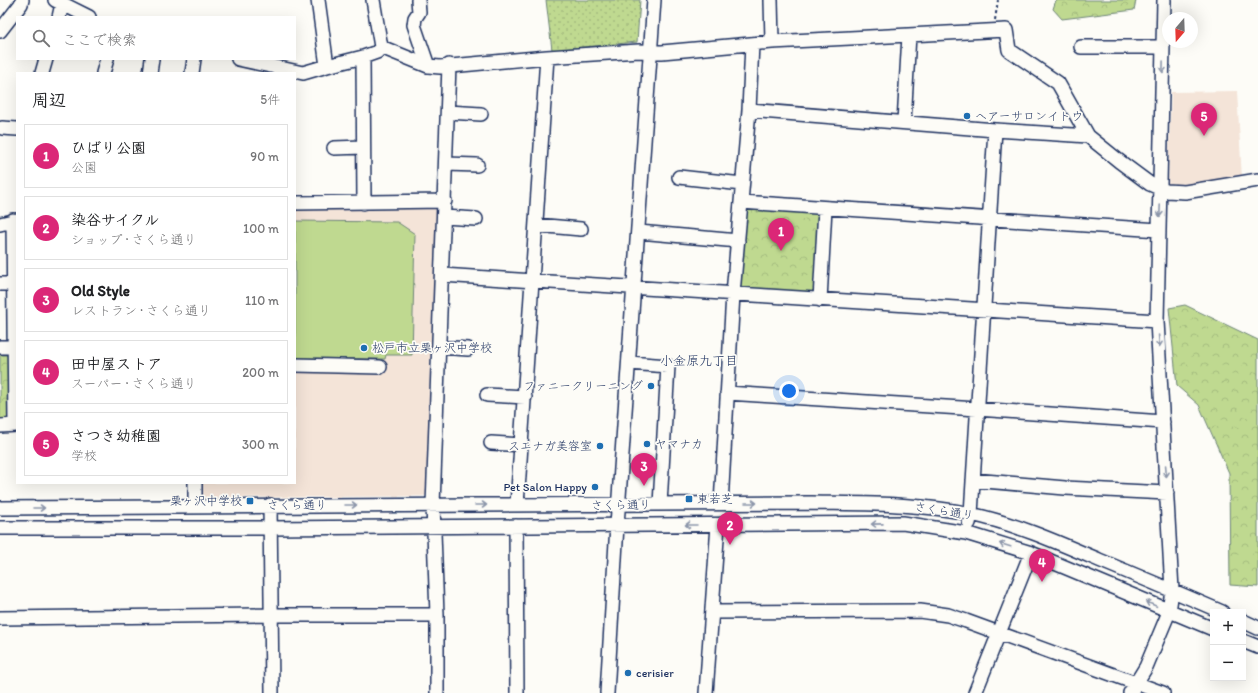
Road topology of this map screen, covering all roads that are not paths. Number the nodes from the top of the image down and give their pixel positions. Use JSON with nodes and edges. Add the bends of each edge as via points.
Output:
{"nodes":[{"id":1,"x":22,"y":0,"type":"edge"},
{"id":2,"x":318,"y":0,"type":"edge"},
{"id":3,"x":373,"y":0,"type":"edge"},
{"id":4,"x":418,"y":0,"type":"edge"},
{"id":5,"x":654,"y":0,"type":"edge"},
{"id":6,"x":771,"y":0,"type":"edge"},
{"id":7,"x":1164,"y":0,"type":"edge"},
{"id":8,"x":59,"y":2,"type":"edge"},
{"id":9,"x":1164,"y":12,"type":"edge"},
{"id":10,"x":59,"y":16,"type":"edge"},
{"id":11,"x":87,"y":16,"type":"edge"},
{"id":12,"x":0,"y":31,"type":"edge"},
{"id":13,"x":909,"y":35,"type":"junction"},
{"id":14,"x":772,"y":42,"type":"junction"},
{"id":15,"x":752,"y":44,"type":"junction"},
{"id":16,"x":381,"y":47,"type":"junction"},
{"id":17,"x":1081,"y":47,"type":"dead end"},
{"id":18,"x":1162,"y":47,"type":"edge"},
{"id":19,"x":1163,"y":48,"type":"edge"},
{"id":20,"x":651,"y":52,"type":"junction"},
{"id":21,"x":363,"y":57,"type":"junction"},
{"id":22,"x":547,"y":57,"type":"junction"},
{"id":23,"x":46,"y":60,"type":"edge"},
{"id":24,"x":107,"y":60,"type":"edge"},
{"id":25,"x":152,"y":60,"type":"edge"},
{"id":26,"x":194,"y":60,"type":"edge"},
{"id":27,"x":241,"y":60,"type":"edge"},
{"id":28,"x":449,"y":65,"type":"junction"},
{"id":29,"x":327,"y":66,"type":"junction"},
{"id":30,"x":428,"y":66,"type":"junction"},
{"id":31,"x":273,"y":70,"type":"edge"},
{"id":32,"x":42,"y":72,"type":"edge"},
{"id":33,"x":103,"y":72,"type":"edge"},
{"id":34,"x":150,"y":72,"type":"edge"},
{"id":35,"x":192,"y":72,"type":"edge"},
{"id":36,"x":293,"y":72,"type":"edge"},
{"id":37,"x":296,"y":72,"type":"edge"},
{"id":38,"x":749,"y":110,"type":"junction"},
{"id":39,"x":448,"y":112,"type":"junction"},
{"id":40,"x":481,"y":114,"type":"dead end"},
{"id":41,"x":904,"y":122,"type":"junction"},
{"id":42,"x":2,"y":128,"type":"dead end"},
{"id":43,"x":16,"y":129,"type":"edge"},
{"id":44,"x":995,"y":130,"type":"junction"},
{"id":45,"x":1088,"y":136,"type":"junction"},
{"id":46,"x":363,"y":147,"type":"junction"},
{"id":47,"x":334,"y":148,"type":"dead end"},
{"id":48,"x":446,"y":164,"type":"junction"},
{"id":49,"x":477,"y":165,"type":"dead end"},
{"id":50,"x":679,"y":177,"type":"dead end"},
{"id":51,"x":1258,"y":180,"type":"edge"},
{"id":52,"x":742,"y":184,"type":"junction"},
{"id":53,"x":1161,"y":189,"type":"junction"},
{"id":54,"x":445,"y":202,"type":"junction"},
{"id":55,"x":741,"y":202,"type":"junction"},
{"id":56,"x":296,"y":203,"type":"edge"},
{"id":57,"x":364,"y":203,"type":"junction"},
{"id":58,"x":825,"y":208,"type":"junction"},
{"id":59,"x":444,"y":217,"type":"junction"},
{"id":60,"x":476,"y":219,"type":"dead end"},
{"id":61,"x":989,"y":219,"type":"junction"},
{"id":62,"x":15,"y":220,"type":"edge"},
{"id":63,"x":0,"y":224,"type":"edge"},
{"id":64,"x":536,"y":226,"type":"junction"},
{"id":65,"x":581,"y":229,"type":"dead end"},
{"id":66,"x":1159,"y":230,"type":"junction"},
{"id":67,"x":639,"y":232,"type":"junction"},
{"id":68,"x":738,"y":241,"type":"junction"},
{"id":69,"x":442,"y":275,"type":"junction"},
{"id":70,"x":533,"y":281,"type":"junction"},
{"id":71,"x":0,"y":284,"type":"edge"},
{"id":72,"x":15,"y":284,"type":"edge"},
{"id":73,"x":635,"y":288,"type":"junction"},
{"id":74,"x":733,"y":294,"type":"junction"},
{"id":75,"x":820,"y":300,"type":"junction"},
{"id":76,"x":983,"y":311,"type":"junction"},
{"id":77,"x":1157,"y":322,"type":"junction"},
{"id":78,"x":0,"y":347,"type":"edge"},
{"id":79,"x":16,"y":347,"type":"edge"},
{"id":80,"x":439,"y":347,"type":"junction"},
{"id":81,"x":468,"y":349,"type":"dead end"},
{"id":82,"x":629,"y":363,"type":"junction"},
{"id":83,"x":296,"y":365,"type":"edge"},
{"id":84,"x":380,"y":367,"type":"dead end"},
{"id":85,"x":727,"y":393,"type":"junction"},
{"id":86,"x":487,"y":395,"type":"dead end"},
{"id":87,"x":525,"y":397,"type":"junction"},
{"id":88,"x":977,"y":408,"type":"junction"},
{"id":89,"x":1163,"y":422,"type":"junction"},
{"id":90,"x":16,"y":425,"type":"edge"},
{"id":91,"x":0,"y":426,"type":"edge"},
{"id":92,"x":491,"y":443,"type":"dead end"},
{"id":93,"x":521,"y":445,"type":"junction"},
{"id":94,"x":972,"y":480,"type":"junction"},
{"id":95,"x":195,"y":484,"type":"edge"},
{"id":96,"x":1167,"y":493,"type":"junction"},
{"id":97,"x":660,"y":504,"type":"junction"},
{"id":98,"x":721,"y":504,"type":"junction"},
{"id":99,"x":270,"y":505,"type":"junction"},
{"id":100,"x":433,"y":505,"type":"junction"},
{"id":101,"x":517,"y":505,"type":"junction"},
{"id":102,"x":619,"y":505,"type":"junction"},
{"id":103,"x":195,"y":506,"type":"junction"},
{"id":104,"x":104,"y":507,"type":"junction"},
{"id":105,"x":0,"y":508,"type":"edge"},
{"id":106,"x":971,"y":514,"type":"junction"},
{"id":107,"x":617,"y":525,"type":"junction"},
{"id":108,"x":718,"y":525,"type":"junction"},
{"id":109,"x":433,"y":526,"type":"junction"},
{"id":110,"x":516,"y":526,"type":"junction"},
{"id":111,"x":0,"y":528,"type":"edge"},
{"id":112,"x":105,"y":528,"type":"junction"},
{"id":113,"x":270,"y":528,"type":"junction"},
{"id":114,"x":966,"y":533,"type":"junction"},
{"id":115,"x":1031,"y":553,"type":"junction"},
{"id":116,"x":1172,"y":590,"type":"junction"},
{"id":117,"x":1215,"y":609,"type":"edge"},
{"id":118,"x":712,"y":612,"type":"junction"},
{"id":119,"x":1169,"y":612,"type":"junction"},
{"id":120,"x":271,"y":615,"type":"junction"},
{"id":121,"x":437,"y":615,"type":"junction"},
{"id":122,"x":0,"y":618,"type":"edge"},
{"id":123,"x":1246,"y":622,"type":"edge"},
{"id":124,"x":1210,"y":628,"type":"edge"},
{"id":125,"x":1258,"y":628,"type":"edge"},
{"id":126,"x":999,"y":633,"type":"junction"},
{"id":127,"x":1246,"y":642,"type":"edge"},
{"id":128,"x":1258,"y":647,"type":"edge"},
{"id":129,"x":1134,"y":688,"type":"edge"},
{"id":130,"x":272,"y":693,"type":"edge"},
{"id":131,"x":437,"y":693,"type":"edge"},
{"id":132,"x":517,"y":693,"type":"edge"},
{"id":133,"x":607,"y":693,"type":"edge"},
{"id":134,"x":706,"y":693,"type":"edge"},
{"id":135,"x":975,"y":693,"type":"edge"},
{"id":136,"x":1163,"y":693,"type":"edge"}],
"edges":[{"from":1,"to":12,"type":"street"},
{"from":2,"to":29,"type":"street"},
{"from":3,"to":16,"type":"street"},
{"from":4,"to":30,"type":"street","via":[[419,12],[414,25]]},
{"from":5,"to":20,"type":"street"},
{"from":6,"to":14,"type":"street"},
{"from":7,"to":9,"type":"street"},
{"from":8,"to":10,"type":"street"},
{"from":8,"to":11,"type":"street"},
{"from":13,"to":14,"type":"street"},
{"from":13,"to":41,"type":"street"},
{"from":13,"to":45,"type":"street","via":[[1006,30],[1009,50],[1058,83]]},
{"from":14,"to":15,"type":"street"},
{"from":15,"to":20,"type":"street"},
{"from":15,"to":38,"type":"street"},
{"from":16,"to":21,"type":"street","via":[[377,52]]},
{"from":16,"to":30,"type":"street"},
{"from":17,"to":18,"type":"street"},
{"from":19,"to":53,"type":"street","one_way":true},
{"from":20,"to":22,"type":"street"},
{"from":20,"to":67,"type":"street"},
{"from":21,"to":29,"type":"street"},
{"from":21,"to":46,"type":"street"},
{"from":22,"to":28,"type":"street"},
{"from":22,"to":64,"type":"street"},
{"from":23,"to":32,"type":"street"},
{"from":24,"to":33,"type":"street"},
{"from":25,"to":34,"type":"street"},
{"from":26,"to":35,"type":"street"},
{"from":27,"to":31,"type":"street"},
{"from":28,"to":30,"type":"street"},
{"from":28,"to":39,"type":"street"},
{"from":29,"to":37,"type":"street","via":[[303,73]]},
{"from":31,"to":36,"type":"street"},
{"from":38,"to":41,"type":"street"},
{"from":38,"to":52,"type":"street"},
{"from":39,"to":40,"type":"street"},
{"from":39,"to":48,"type":"street"},
{"from":41,"to":44,"type":"street"},
{"from":42,"to":43,"type":"street"},
{"from":44,"to":45,"type":"street"},
{"from":44,"to":61,"type":"street"},
{"from":45,"to":53,"type":"street","via":[[1119,162]]},
{"from":46,"to":47,"type":"street"},
{"from":46,"to":57,"type":"street"},
{"from":48,"to":49,"type":"street"},
{"from":48,"to":54,"type":"street"},
{"from":50,"to":52,"type":"street"},
{"from":51,"to":53,"type":"street","via":[[1185,192]]},
{"from":52,"to":55,"type":"street"},
{"from":53,"to":66,"type":"street","one_way":true},
{"from":54,"to":57,"type":"street"},
{"from":54,"to":59,"type":"street"},
{"from":55,"to":58,"type":"street"},
{"from":55,"to":68,"type":"street"},
{"from":56,"to":57,"type":"street"},
{"from":58,"to":61,"type":"street"},
{"from":58,"to":75,"type":"street"},
{"from":59,"to":60,"type":"street"},
{"from":59,"to":69,"type":"street"},
{"from":61,"to":66,"type":"street"},
{"from":61,"to":76,"type":"street"},
{"from":62,"to":63,"type":"street"},
{"from":62,"to":72,"type":"street"},
{"from":64,"to":65,"type":"street"},
{"from":64,"to":70,"type":"street"},
{"from":66,"to":77,"type":"street"},
{"from":67,"to":68,"type":"street"},
{"from":67,"to":73,"type":"street"},
{"from":68,"to":74,"type":"street"},
{"from":69,"to":70,"type":"street"},
{"from":69,"to":80,"type":"street"},
{"from":70,"to":73,"type":"street"},
{"from":70,"to":87,"type":"street"},
{"from":71,"to":72,"type":"street"},
{"from":72,"to":79,"type":"street"},
{"from":73,"to":74,"type":"street"},
{"from":73,"to":82,"type":"street"},
{"from":74,"to":75,"type":"street"},
{"from":74,"to":85,"type":"street"},
{"from":75,"to":76,"type":"street"},
{"from":76,"to":77,"type":"street"},
{"from":76,"to":88,"type":"street"},
{"from":77,"to":89,"type":"street","one_way":true},
{"from":78,"to":79,"type":"street"},
{"from":79,"to":90,"type":"street"},
{"from":80,"to":81,"type":"street"},
{"from":80,"to":100,"type":"street"},
{"from":82,"to":97,"type":"street","via":[[668,366]]},
{"from":82,"to":102,"type":"street"},
{"from":83,"to":84,"type":"street"},
{"from":85,"to":88,"type":"street"},
{"from":85,"to":98,"type":"street"},
{"from":86,"to":87,"type":"street"},
{"from":87,"to":93,"type":"street"},
{"from":88,"to":89,"type":"street"},
{"from":88,"to":94,"type":"street"},
{"from":89,"to":96,"type":"street","one_way":true},
{"from":90,"to":91,"type":"street"},
{"from":92,"to":93,"type":"street"},
{"from":93,"to":101,"type":"street"},
{"from":94,"to":96,"type":"street"},
{"from":94,"to":106,"type":"street"},
{"from":95,"to":103,"type":"street"},
{"from":96,"to":116,"type":"street"},
{"from":97,"to":98,"type":"street","name":"さくら通り"},
{"from":97,"to":102,"type":"street","name":"さくら通り"},
{"from":98,"to":106,"type":"street","name":"さくら通り","one_way":true,"via":[[897,504]]},
{"from":99,"to":100,"type":"street","name":"さくら通り","one_way":true},
{"from":99,"to":103,"type":"street","name":"さくら通り"},
{"from":99,"to":113,"type":"street"},
{"from":100,"to":101,"type":"street","name":"さくら通り","one_way":true},
{"from":100,"to":109,"type":"street"},
{"from":101,"to":102,"type":"street","name":"さくら通り"},
{"from":102,"to":107,"type":"street"},
{"from":103,"to":104,"type":"street","name":"さくら通り"},
{"from":105,"to":104,"type":"street","name":"さくら通り","one_way":true},
{"from":104,"to":112,"type":"street"},
{"from":106,"to":114,"type":"street"},
{"from":106,"to":116,"type":"street","name":"さくら通り","via":[[1037,533]]},
{"from":108,"to":107,"type":"street","name":"さくら通り","one_way":true},
{"from":107,"to":110,"type":"street","name":"さくら通り"},
{"from":107,"to":133,"type":"street"},
{"from":114,"to":108,"type":"street","name":"さくら通り","one_way":true,"via":[[903,523]]},
{"from":108,"to":118,"type":"street"},
{"from":109,"to":110,"type":"street","name":"さくら通り"},
{"from":109,"to":113,"type":"street","name":"さくら通り"},
{"from":109,"to":121,"type":"street"},
{"from":110,"to":132,"type":"street"},
{"from":111,"to":112,"type":"street","name":"さくら通り"},
{"from":112,"to":113,"type":"street","name":"さくら通り"},
{"from":113,"to":120,"type":"street"},
{"from":115,"to":114,"type":"street","name":"さくら通り","one_way":true},
{"from":119,"to":115,"type":"street","name":"さくら通り","one_way":true},
{"from":115,"to":126,"type":"street"},
{"from":116,"to":117,"type":"street","name":"さくら通り"},
{"from":116,"to":119,"type":"street"},
{"from":118,"to":126,"type":"street","via":[[920,611],[948,615]]},
{"from":118,"to":134,"type":"street"},
{"from":119,"to":124,"type":"street","name":"さくら通り"},
{"from":119,"to":129,"type":"street","via":[[1146,667]]},
{"from":120,"to":121,"type":"street"},
{"from":120,"to":122,"type":"street"},
{"from":120,"to":130,"type":"street"},
{"from":121,"to":131,"type":"street"},
{"from":123,"to":125,"type":"street"},
{"from":126,"to":129,"type":"street"},
{"from":126,"to":135,"type":"street"},
{"from":127,"to":128,"type":"street"},
{"from":129,"to":136,"type":"street"}]}
